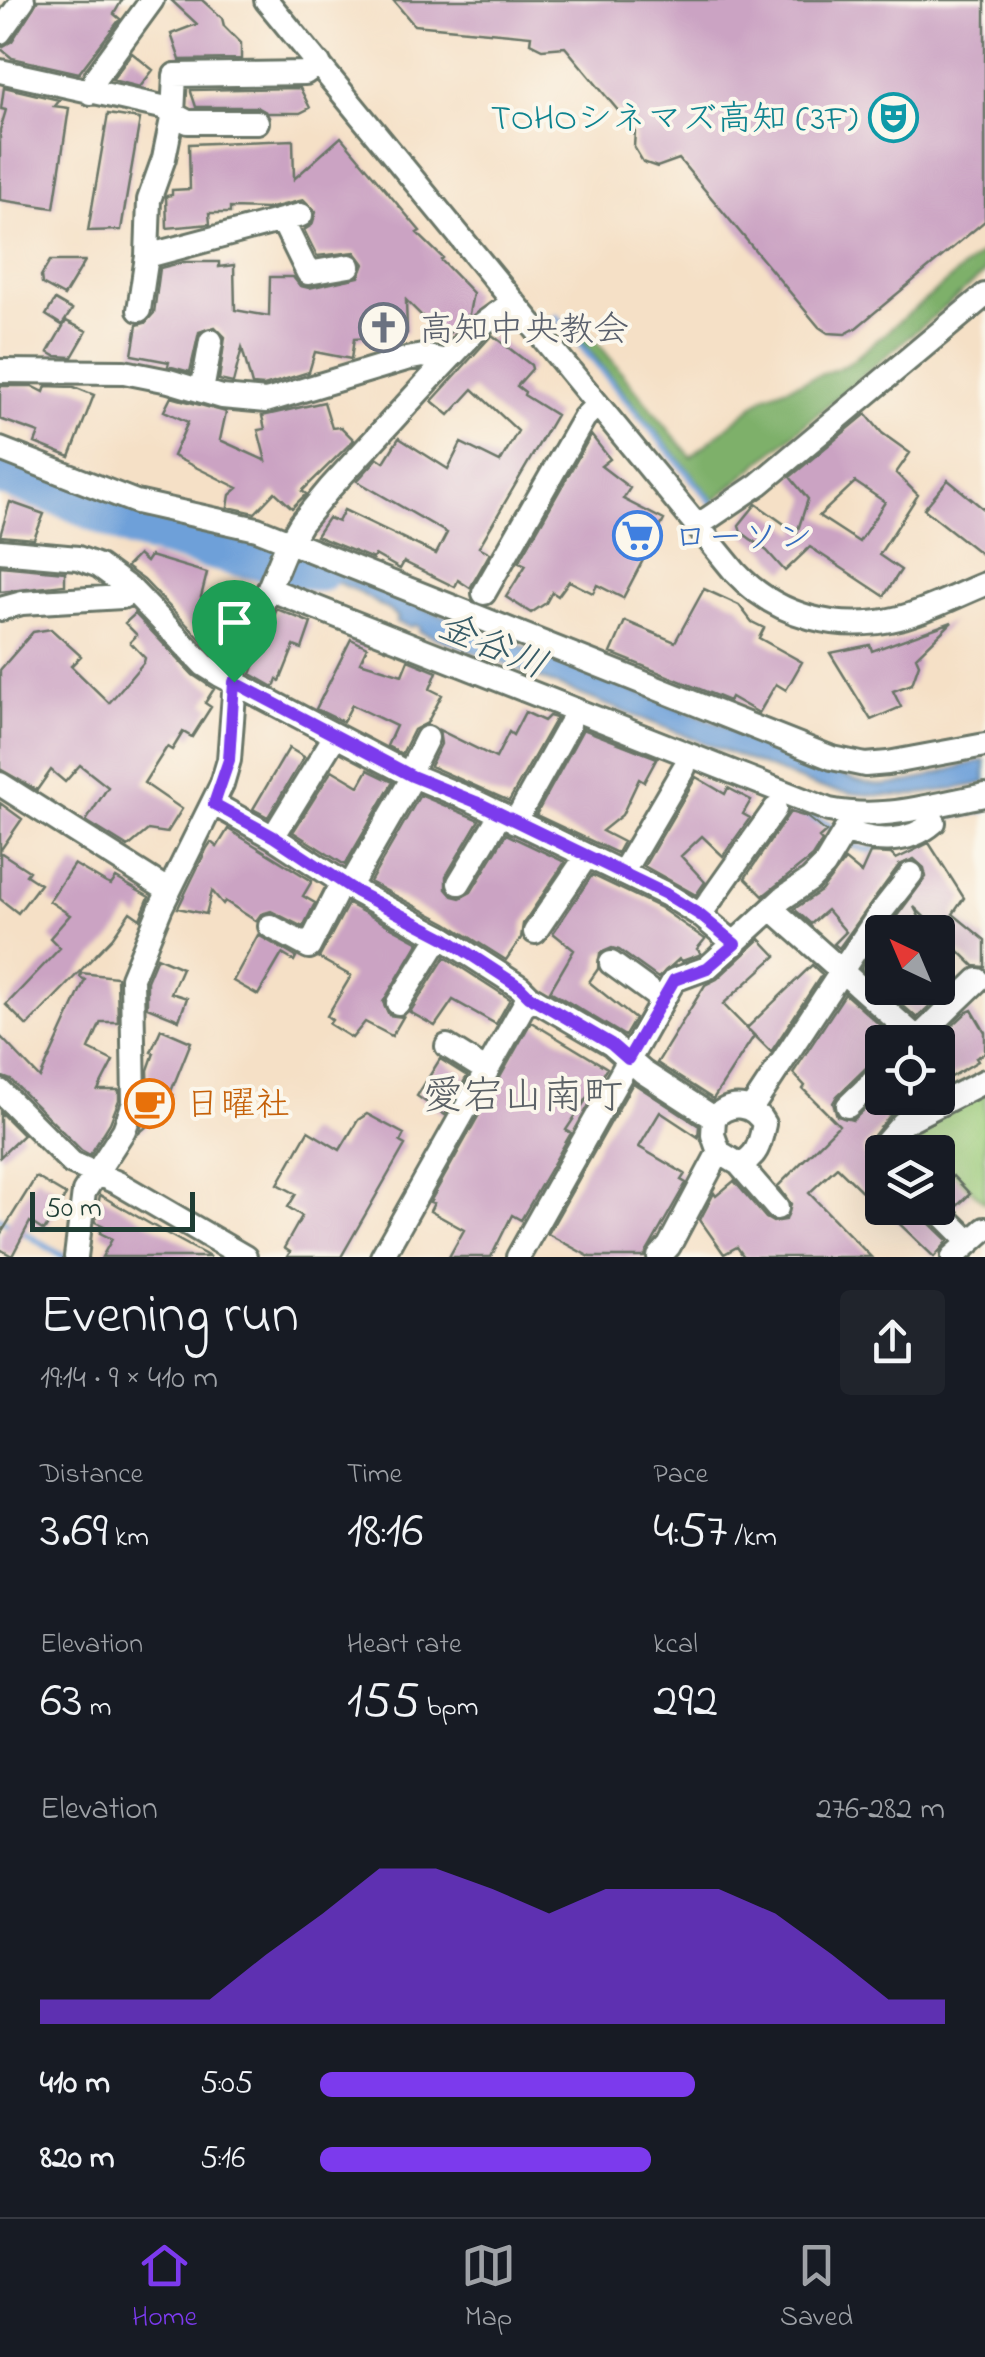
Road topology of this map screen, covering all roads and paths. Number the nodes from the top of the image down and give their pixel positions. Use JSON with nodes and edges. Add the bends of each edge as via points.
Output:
{"nodes":[{"id":1,"x":24,"y":0,"type":"edge"},
{"id":2,"x":152,"y":0,"type":"edge"},
{"id":3,"x":266,"y":0,"type":"edge"},
{"id":4,"x":0,"y":32,"type":"edge"},
{"id":5,"x":319,"y":63,"type":"junction"},
{"id":6,"x":0,"y":74,"type":"edge"},
{"id":7,"x":90,"y":93,"type":"junction"},
{"id":8,"x":172,"y":114,"type":"junction"},
{"id":9,"x":257,"y":122,"type":"dead end"},
{"id":10,"x":147,"y":256,"type":"junction"},
{"id":11,"x":349,"y":266,"type":"dead end"},
{"id":12,"x":985,"y":295,"type":"edge"},
{"id":13,"x":513,"y":302,"type":"junction"},
{"id":14,"x":139,"y":310,"type":"dead end"},
{"id":15,"x":212,"y":341,"type":"dead end"},
{"id":16,"x":446,"y":361,"type":"junction"},
{"id":17,"x":0,"y":370,"type":"edge"},
{"id":18,"x":202,"y":391,"type":"junction"},
{"id":19,"x":596,"y":406,"type":"junction"},
{"id":20,"x":0,"y":448,"type":"edge"},
{"id":21,"x":697,"y":526,"type":"junction"},
{"id":22,"x":287,"y":547,"type":"junction"},
{"id":23,"x":0,"y":552,"type":"edge"},
{"id":24,"x":985,"y":584,"type":"edge"},
{"id":25,"x":270,"y":586,"type":"junction"},
{"id":26,"x":133,"y":591,"type":"junction"},
{"id":27,"x":484,"y":593,"type":"dead end"},
{"id":28,"x":0,"y":608,"type":"edge"},
{"id":29,"x":234,"y":682,"type":"junction"},
{"id":30,"x":569,"y":725,"type":"dead end"},
{"id":31,"x":335,"y":736,"type":"junction"},
{"id":32,"x":427,"y":738,"type":"dead end"},
{"id":33,"x":985,"y":745,"type":"edge"},
{"id":34,"x":684,"y":768,"type":"dead end"},
{"id":35,"x":412,"y":776,"type":"junction"},
{"id":36,"x":0,"y":784,"type":"edge"},
{"id":37,"x":985,"y":795,"type":"edge"},
{"id":38,"x":214,"y":804,"type":"junction"},
{"id":39,"x":775,"y":808,"type":"dead end"},
{"id":40,"x":915,"y":808,"type":"junction"},
{"id":41,"x":507,"y":819,"type":"junction"},
{"id":42,"x":934,"y":822,"type":"dead end"},
{"id":43,"x":841,"y":835,"type":"junction"},
{"id":44,"x":274,"y":837,"type":"junction"},
{"id":45,"x":586,"y":856,"type":"junction"},
{"id":46,"x":622,"y":872,"type":"junction"},
{"id":47,"x":912,"y":874,"type":"dead end"},
{"id":48,"x":459,"y":883,"type":"dead end"},
{"id":49,"x":345,"y":884,"type":"junction"},
{"id":50,"x":169,"y":891,"type":"junction"},
{"id":51,"x":772,"y":909,"type":"junction"},
{"id":52,"x":700,"y":915,"type":"junction"},
{"id":53,"x":270,"y":926,"type":"dead end"},
{"id":54,"x":535,"y":932,"type":"dead end"},
{"id":55,"x":440,"y":936,"type":"junction"},
{"id":56,"x":735,"y":944,"type":"junction"},
{"id":57,"x":610,"y":963,"type":"dead end"},
{"id":58,"x":842,"y":970,"type":"junction"},
{"id":59,"x":978,"y":980,"type":"dead end"},
{"id":60,"x":529,"y":996,"type":"junction"},
{"id":61,"x":662,"y":1000,"type":"junction"},
{"id":62,"x":398,"y":1003,"type":"dead end"},
{"id":63,"x":900,"y":1025,"type":"edge"},
{"id":64,"x":932,"y":1025,"type":"edge"},
{"id":65,"x":447,"y":1046,"type":"dead end"},
{"id":66,"x":628,"y":1059,"type":"junction"},
{"id":67,"x":487,"y":1071,"type":"junction"},
{"id":68,"x":985,"y":1081,"type":"edge"},
{"id":69,"x":865,"y":1090,"type":"edge"},
{"id":70,"x":0,"y":1091,"type":"edge"},
{"id":71,"x":848,"y":1106,"type":"dead end"},
{"id":72,"x":751,"y":1109,"type":"junction"},
{"id":73,"x":714,"y":1118,"type":"junction"},
{"id":74,"x":893,"y":1135,"type":"edge"},
{"id":75,"x":729,"y":1158,"type":"junction"},
{"id":76,"x":94,"y":1173,"type":"junction"},
{"id":77,"x":777,"y":1208,"type":"dead end"},
{"id":78,"x":76,"y":1254,"type":"edge"},
{"id":79,"x":246,"y":1257,"type":"edge"},
{"id":80,"x":382,"y":1257,"type":"edge"},
{"id":81,"x":518,"y":1257,"type":"edge"},
{"id":82,"x":659,"y":1257,"type":"edge"}],
"edges":[{"from":1,"to":4,"type":"street"},
{"from":2,"to":7,"type":"street"},
{"from":3,"to":5,"type":"street"},
{"from":5,"to":8,"type":"street","via":[[305,73],[175,75]]},
{"from":5,"to":13,"type":"street"},
{"from":6,"to":7,"type":"street"},
{"from":7,"to":8,"type":"street"},
{"from":8,"to":9,"type":"street","via":[[188,122]]},
{"from":8,"to":10,"type":"street","via":[[149,200]]},
{"from":10,"to":11,"type":"street","via":[[292,217],[308,273]]},
{"from":10,"to":14,"type":"street"},
{"from":12,"to":21,"type":"street","via":[[760,484]]},
{"from":13,"to":16,"type":"street"},
{"from":13,"to":19,"type":"street"},
{"from":15,"to":18,"type":"street"},
{"from":16,"to":18,"type":"street","via":[[423,356],[387,364],[266,402]]},
{"from":16,"to":22,"type":"street","via":[[330,488]]},
{"from":17,"to":18,"type":"street","via":[[124,372]]},
{"from":19,"to":21,"type":"street"},
{"from":19,"to":27,"type":"street"},
{"from":20,"to":22,"type":"street","via":[[136,502],[257,529]]},
{"from":21,"to":24,"type":"street","via":[[769,602],[829,622],[901,618]]},
{"from":22,"to":25,"type":"street"},
{"from":22,"to":33,"type":"street","via":[[832,758],[865,765]]},
{"from":23,"to":26,"type":"street","via":[[78,558]]},
{"from":25,"to":29,"type":"street"},
{"from":25,"to":40,"type":"street","via":[[828,810],[860,816]]},
{"from":26,"to":28,"type":"street","via":[[122,598]]},
{"from":26,"to":29,"type":"street","via":[[204,665]]},
{"from":29,"to":31,"type":"street"},
{"from":29,"to":38,"type":"street","via":[[229,760]]},
{"from":30,"to":41,"type":"street"},
{"from":31,"to":35,"type":"street"},
{"from":31,"to":44,"type":"street"},
{"from":32,"to":35,"type":"street"},
{"from":34,"to":46,"type":"street"},
{"from":35,"to":41,"type":"street"},
{"from":35,"to":49,"type":"street","via":[[354,879]]},
{"from":36,"to":50,"type":"street"},
{"from":37,"to":40,"type":"street"},
{"from":38,"to":44,"type":"street"},
{"from":38,"to":50,"type":"street"},
{"from":39,"to":52,"type":"street"},
{"from":40,"to":43,"type":"street","via":[[901,821]]},
{"from":41,"to":45,"type":"street"},
{"from":41,"to":48,"type":"street"},
{"from":42,"to":43,"type":"street","via":[[920,835]]},
{"from":43,"to":51,"type":"street","via":[[824,866]]},
{"from":44,"to":49,"type":"street"},
{"from":45,"to":46,"type":"street"},
{"from":45,"to":54,"type":"street"},
{"from":46,"to":52,"type":"street"},
{"from":47,"to":58,"type":"street"},
{"from":49,"to":53,"type":"street","via":[[309,947]]},
{"from":49,"to":55,"type":"street"},
{"from":50,"to":76,"type":"street","via":[[132,978],[130,1117]]},
{"from":51,"to":56,"type":"street"},
{"from":51,"to":58,"type":"street"},
{"from":52,"to":56,"type":"street"},
{"from":55,"to":60,"type":"street"},
{"from":55,"to":62,"type":"street"},
{"from":56,"to":61,"type":"street","via":[[707,968],[674,980]]},
{"from":57,"to":61,"type":"street"},
{"from":58,"to":63,"type":"street"},
{"from":58,"to":72,"type":"street"},
{"from":59,"to":64,"type":"street"},
{"from":60,"to":66,"type":"street"},
{"from":60,"to":67,"type":"street"},
{"from":61,"to":66,"type":"street"},
{"from":65,"to":67,"type":"street"},
{"from":66,"to":73,"type":"street"},
{"from":66,"to":81,"type":"street"},
{"from":67,"to":80,"type":"street"},
{"from":68,"to":74,"type":"street","via":[[903,1123]]},
{"from":69,"to":71,"type":"street"},
{"from":70,"to":76,"type":"street","via":[[72,1163]]},
{"from":72,"to":73,"type":"street","via":[[731,1106]]},
{"from":72,"to":75,"type":"street","via":[[764,1124],[760,1145],[754,1156]]},
{"from":73,"to":75,"type":"street","via":[[713,1135]]},
{"from":75,"to":77,"type":"street"},
{"from":75,"to":82,"type":"street"},
{"from":76,"to":78,"type":"street","via":[[84,1192]]},
{"from":76,"to":79,"type":"street"}]}
